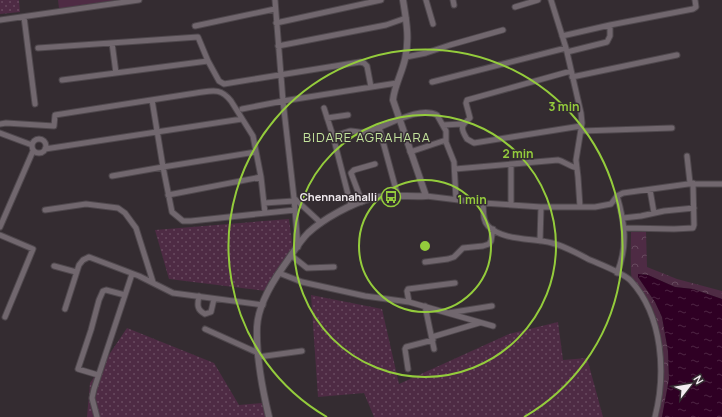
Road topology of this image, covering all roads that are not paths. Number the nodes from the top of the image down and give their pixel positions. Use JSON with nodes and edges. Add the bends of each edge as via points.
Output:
{"nodes":[{"id":1,"x":139,"y":0,"type":"edge"},
{"id":2,"x":275,"y":0,"type":"edge"},
{"id":3,"x":380,"y":0,"type":"edge"},
{"id":4,"x":403,"y":0,"type":"edge"},
{"id":5,"x":426,"y":0,"type":"edge"},
{"id":6,"x":538,"y":0,"type":"edge"},
{"id":7,"x":551,"y":0,"type":"edge"},
{"id":8,"x":695,"y":0,"type":"edge"},
{"id":9,"x":515,"y":7,"type":"dead end"},
{"id":10,"x":275,"y":9,"type":"junction"},
{"id":11,"x":24,"y":16,"type":"junction"},
{"id":12,"x":406,"y":18,"type":"junction"},
{"id":13,"x":0,"y":20,"type":"edge"},
{"id":14,"x":276,"y":23,"type":"junction"},
{"id":15,"x":433,"y":24,"type":"dead end"},
{"id":16,"x":610,"y":25,"type":"junction"},
{"id":17,"x":195,"y":26,"type":"dead end"},
{"id":18,"x":503,"y":30,"type":"dead end"},
{"id":19,"x":562,"y":36,"type":"junction"},
{"id":20,"x":112,"y":43,"type":"junction"},
{"id":21,"x":278,"y":46,"type":"junction"},
{"id":22,"x":38,"y":48,"type":"dead end"},
{"id":23,"x":566,"y":50,"type":"junction"},
{"id":24,"x":677,"y":55,"type":"dead end"},
{"id":25,"x":406,"y":57,"type":"junction"},
{"id":26,"x":208,"y":61,"type":"junction"},
{"id":27,"x":116,"y":73,"type":"junction"},
{"id":28,"x":572,"y":74,"type":"junction"},
{"id":29,"x":281,"y":76,"type":"junction"},
{"id":30,"x":62,"y":80,"type":"dead end"},
{"id":31,"x":432,"y":82,"type":"dead end"},
{"id":32,"x":397,"y":83,"type":"junction"},
{"id":33,"x":370,"y":87,"type":"junction"},
{"id":34,"x":152,"y":100,"type":"junction"},
{"id":35,"x":283,"y":101,"type":"junction"},
{"id":36,"x":35,"y":104,"type":"dead end"},
{"id":37,"x":324,"y":108,"type":"dead end"},
{"id":38,"x":242,"y":109,"type":"dead end"},
{"id":39,"x":348,"y":115,"type":"dead end"},
{"id":40,"x":327,"y":118,"type":"junction"},
{"id":41,"x":242,"y":119,"type":"junction"},
{"id":42,"x":400,"y":119,"type":"junction"},
{"id":43,"x":0,"y":124,"type":"edge"},
{"id":44,"x":462,"y":124,"type":"junction"},
{"id":45,"x":443,"y":125,"type":"junction"},
{"id":46,"x":379,"y":127,"type":"junction"},
{"id":47,"x":672,"y":128,"type":"dead end"},
{"id":48,"x":581,"y":129,"type":"junction"},
{"id":49,"x":157,"y":132,"type":"junction"},
{"id":50,"x":0,"y":133,"type":"edge"},
{"id":51,"x":333,"y":136,"type":"junction"},
{"id":52,"x":446,"y":140,"type":"junction"},
{"id":53,"x":32,"y":145,"type":"junction"},
{"id":54,"x":45,"y":149,"type":"junction"},
{"id":55,"x":34,"y":151,"type":"junction"},
{"id":56,"x":256,"y":152,"type":"junction"},
{"id":57,"x":410,"y":152,"type":"junction"},
{"id":58,"x":687,"y":156,"type":"dead end"},
{"id":59,"x":375,"y":164,"type":"dead end"},
{"id":60,"x":511,"y":164,"type":"junction"},
{"id":61,"x":163,"y":167,"type":"junction"},
{"id":62,"x":577,"y":168,"type":"junction"},
{"id":63,"x":455,"y":169,"type":"junction"},
{"id":64,"x":112,"y":176,"type":"dead end"},
{"id":65,"x":261,"y":177,"type":"junction"},
{"id":66,"x":691,"y":183,"type":"junction"},
{"id":67,"x":722,"y":184,"type":"edge"},
{"id":68,"x":650,"y":190,"type":"junction"},
{"id":69,"x":168,"y":195,"type":"junction"},
{"id":70,"x":426,"y":196,"type":"junction"},
{"id":71,"x":617,"y":196,"type":"junction"},
{"id":72,"x":398,"y":197,"type":"junction"},
{"id":73,"x":456,"y":199,"type":"junction"},
{"id":74,"x":294,"y":200,"type":"junction"},
{"id":75,"x":264,"y":202,"type":"junction"},
{"id":76,"x":362,"y":202,"type":"junction"},
{"id":77,"x":483,"y":203,"type":"junction"},
{"id":78,"x":511,"y":205,"type":"junction"},
{"id":79,"x":351,"y":206,"type":"junction"},
{"id":80,"x":541,"y":207,"type":"junction"},
{"id":81,"x":580,"y":207,"type":"junction"},
{"id":82,"x":694,"y":208,"type":"junction"},
{"id":83,"x":45,"y":210,"type":"dead end"},
{"id":84,"x":295,"y":210,"type":"junction"},
{"id":85,"x":265,"y":213,"type":"junction"},
{"id":86,"x":654,"y":213,"type":"junction"},
{"id":87,"x":623,"y":218,"type":"junction"},
{"id":88,"x":1,"y":220,"type":"edge"},
{"id":89,"x":321,"y":223,"type":"junction"},
{"id":90,"x":0,"y":227,"type":"edge"},
{"id":91,"x":625,"y":228,"type":"junction"},
{"id":92,"x":493,"y":229,"type":"junction"},
{"id":93,"x":0,"y":234,"type":"edge"},
{"id":94,"x":540,"y":241,"type":"junction"},
{"id":95,"x":298,"y":247,"type":"junction"},
{"id":96,"x":292,"y":256,"type":"junction"},
{"id":97,"x":425,"y":262,"type":"dead end"},
{"id":98,"x":54,"y":266,"type":"dead end"},
{"id":99,"x":334,"y":267,"type":"dead end"},
{"id":100,"x":76,"y":272,"type":"junction"},
{"id":101,"x":279,"y":273,"type":"junction"},
{"id":102,"x":617,"y":273,"type":"junction"},
{"id":103,"x":132,"y":274,"type":"junction"},
{"id":104,"x":153,"y":282,"type":"junction"},
{"id":105,"x":456,"y":283,"type":"dead end"},
{"id":106,"x":125,"y":295,"type":"junction"},
{"id":107,"x":198,"y":296,"type":"junction"},
{"id":108,"x":214,"y":299,"type":"junction"},
{"id":109,"x":409,"y":302,"type":"junction"},
{"id":110,"x":263,"y":305,"type":"junction"},
{"id":111,"x":425,"y":306,"type":"junction"},
{"id":112,"x":492,"y":306,"type":"dead end"},
{"id":113,"x":65,"y":309,"type":"dead end"},
{"id":114,"x":447,"y":313,"type":"junction"},
{"id":115,"x":5,"y":317,"type":"dead end"},
{"id":116,"x":480,"y":322,"type":"junction"},
{"id":117,"x":493,"y":326,"type":"dead end"},
{"id":118,"x":205,"y":329,"type":"dead end"},
{"id":119,"x":432,"y":339,"type":"junction"},
{"id":120,"x":434,"y":349,"type":"dead end"},
{"id":121,"x":302,"y":351,"type":"dead end"},
{"id":122,"x":258,"y":355,"type":"junction"},
{"id":123,"x":408,"y":368,"type":"dead end"},
{"id":124,"x":98,"y":375,"type":"junction"},
{"id":125,"x":97,"y":417,"type":"edge"},
{"id":126,"x":269,"y":417,"type":"edge"},
{"id":127,"x":655,"y":417,"type":"edge"}],
"edges":[{"from":1,"to":11,"type":"street"},
{"from":2,"to":10,"type":"street"},
{"from":3,"to":14,"type":"street"},
{"from":4,"to":12,"type":"street"},
{"from":5,"to":15,"type":"street"},
{"from":6,"to":9,"type":"street"},
{"from":7,"to":19,"type":"street"},
{"from":8,"to":16,"type":"street","via":[[696,7],[693,10]]},
{"from":10,"to":14,"type":"street"},
{"from":10,"to":17,"type":"street"},
{"from":11,"to":13,"type":"street"},
{"from":11,"to":36,"type":"street"},
{"from":12,"to":21,"type":"street","via":[[386,25]]},
{"from":12,"to":25,"type":"street"},
{"from":14,"to":21,"type":"street"},
{"from":16,"to":19,"type":"street"},
{"from":16,"to":23,"type":"street","via":[[607,42]]},
{"from":18,"to":25,"type":"street"},
{"from":19,"to":23,"type":"street"},
{"from":20,"to":22,"type":"street"},
{"from":20,"to":26,"type":"street","via":[[198,37]]},
{"from":20,"to":27,"type":"street"},
{"from":21,"to":29,"type":"street"},
{"from":23,"to":28,"type":"street"},
{"from":23,"to":31,"type":"street"},
{"from":24,"to":28,"type":"street"},
{"from":25,"to":32,"type":"street"},
{"from":26,"to":27,"type":"street"},
{"from":26,"to":29,"type":"street","via":[[219,81],[224,84]]},
{"from":27,"to":30,"type":"street"},
{"from":28,"to":44,"type":"street","via":[[467,100],[470,118]]},
{"from":28,"to":48,"type":"street","via":[[581,112]]},
{"from":29,"to":33,"type":"street","via":[[360,62],[367,66]]},
{"from":29,"to":35,"type":"street"},
{"from":32,"to":33,"type":"street"},
{"from":32,"to":42,"type":"street","via":[[393,100]]},
{"from":33,"to":35,"type":"street"},
{"from":34,"to":41,"type":"street","via":[[218,90],[228,97]]},
{"from":34,"to":43,"type":"street","via":[[55,115],[54,126]]},
{"from":34,"to":49,"type":"street"},
{"from":35,"to":38,"type":"street"},
{"from":35,"to":74,"type":"street"},
{"from":37,"to":40,"type":"street"},
{"from":39,"to":40,"type":"street"},
{"from":40,"to":51,"type":"street"},
{"from":41,"to":49,"type":"street"},
{"from":41,"to":56,"type":"street","via":[[253,136]]},
{"from":42,"to":45,"type":"street","via":[[420,113],[432,113],[437,114]]},
{"from":42,"to":46,"type":"street"},
{"from":42,"to":57,"type":"street"},
{"from":44,"to":45,"type":"street"},
{"from":44,"to":48,"type":"street","via":[[467,139],[474,143]]},
{"from":45,"to":52,"type":"street"},
{"from":46,"to":51,"type":"street","via":[[367,132],[351,131]]},
{"from":46,"to":72,"type":"street"},
{"from":47,"to":48,"type":"street"},
{"from":48,"to":62,"type":"street","via":[[576,153]]},
{"from":49,"to":54,"type":"street"},
{"from":49,"to":61,"type":"street"},
{"from":50,"to":53,"type":"street"},
{"from":51,"to":79,"type":"street"},
{"from":52,"to":57,"type":"street"},
{"from":52,"to":63,"type":"street"},
{"from":53,"to":54,"type":"street","via":[[36,140],[41,140]]},
{"from":53,"to":55,"type":"street"},
{"from":54,"to":55,"type":"street","via":[[40,153]]},
{"from":55,"to":88,"type":"street"},
{"from":56,"to":61,"type":"street"},
{"from":56,"to":65,"type":"street"},
{"from":57,"to":70,"type":"street"},
{"from":58,"to":66,"type":"street"},
{"from":59,"to":76,"type":"street","via":[[351,173]]},
{"from":60,"to":62,"type":"street","via":[[562,160]]},
{"from":60,"to":63,"type":"street"},
{"from":60,"to":78,"type":"street"},
{"from":61,"to":64,"type":"street"},
{"from":61,"to":69,"type":"street"},
{"from":62,"to":81,"type":"street"},
{"from":63,"to":73,"type":"street"},
{"from":65,"to":69,"type":"street"},
{"from":65,"to":75,"type":"street"},
{"from":66,"to":67,"type":"street"},
{"from":66,"to":68,"type":"street"},
{"from":66,"to":82,"type":"street"},
{"from":68,"to":71,"type":"street"},
{"from":68,"to":86,"type":"street"},
{"from":69,"to":85,"type":"street","via":[[172,212],[183,221]]},
{"from":70,"to":72,"type":"street"},
{"from":70,"to":73,"type":"street"},
{"from":71,"to":81,"type":"street","via":[[608,206]]},
{"from":71,"to":87,"type":"street"},
{"from":72,"to":76,"type":"street","via":[[373,198]]},
{"from":73,"to":77,"type":"street"},
{"from":74,"to":75,"type":"street"},
{"from":74,"to":84,"type":"street"},
{"from":74,"to":89,"type":"street"},
{"from":75,"to":85,"type":"street"},
{"from":76,"to":79,"type":"street"},
{"from":77,"to":78,"type":"street"},
{"from":77,"to":92,"type":"street","via":[[485,223]]},
{"from":78,"to":80,"type":"street"},
{"from":79,"to":89,"type":"street"},
{"from":80,"to":81,"type":"street"},
{"from":80,"to":94,"type":"street"},
{"from":82,"to":86,"type":"street"},
{"from":82,"to":91,"type":"street","via":[[692,228]]},
{"from":83,"to":104,"type":"street","via":[[86,204],[118,208],[136,228]]},
{"from":84,"to":85,"type":"street"},
{"from":84,"to":95,"type":"street"},
{"from":86,"to":87,"type":"street"},
{"from":87,"to":91,"type":"street"},
{"from":88,"to":90,"type":"street"},
{"from":89,"to":95,"type":"street","via":[[307,234]]},
{"from":91,"to":102,"type":"street","via":[[622,260]]},
{"from":92,"to":94,"type":"street","via":[[502,235]]},
{"from":92,"to":97,"type":"street","via":[[489,244],[463,248],[454,258],[448,260]]},
{"from":93,"to":115,"type":"street","via":[[34,249]]},
{"from":94,"to":102,"type":"street","via":[[562,246]]},
{"from":95,"to":96,"type":"street"},
{"from":96,"to":99,"type":"street","via":[[308,268]]},
{"from":96,"to":101,"type":"street"},
{"from":98,"to":100,"type":"street"},
{"from":100,"to":103,"type":"street","via":[[83,260],[89,257]]},
{"from":100,"to":113,"type":"street"},
{"from":101,"to":109,"type":"street","via":[[302,282],[365,296]]},
{"from":101,"to":110,"type":"street"},
{"from":102,"to":127,"type":"street","via":[[630,280],[646,302],[653,321],[660,352],[661,372]]},
{"from":103,"to":104,"type":"street"},
{"from":103,"to":106,"type":"street"},
{"from":104,"to":107,"type":"street","via":[[173,293]]},
{"from":105,"to":109,"type":"street","via":[[408,289]]},
{"from":106,"to":124,"type":"street"},
{"from":106,"to":124,"type":"street","via":[[106,290],[99,300],[78,369]]},
{"from":107,"to":108,"type":"street"},
{"from":107,"to":108,"type":"street","via":[[199,310],[205,314],[211,312]]},
{"from":108,"to":110,"type":"street"},
{"from":109,"to":111,"type":"street"},
{"from":110,"to":122,"type":"street","via":[[258,316]]},
{"from":111,"to":114,"type":"street"},
{"from":111,"to":119,"type":"street"},
{"from":112,"to":114,"type":"street"},
{"from":114,"to":116,"type":"street"},
{"from":116,"to":117,"type":"street"},
{"from":116,"to":119,"type":"street"},
{"from":118,"to":122,"type":"street"},
{"from":119,"to":120,"type":"street"},
{"from":119,"to":123,"type":"street","via":[[406,347]]},
{"from":121,"to":122,"type":"street"},
{"from":122,"to":126,"type":"street"},
{"from":124,"to":125,"type":"street","via":[[92,398]]}]}
